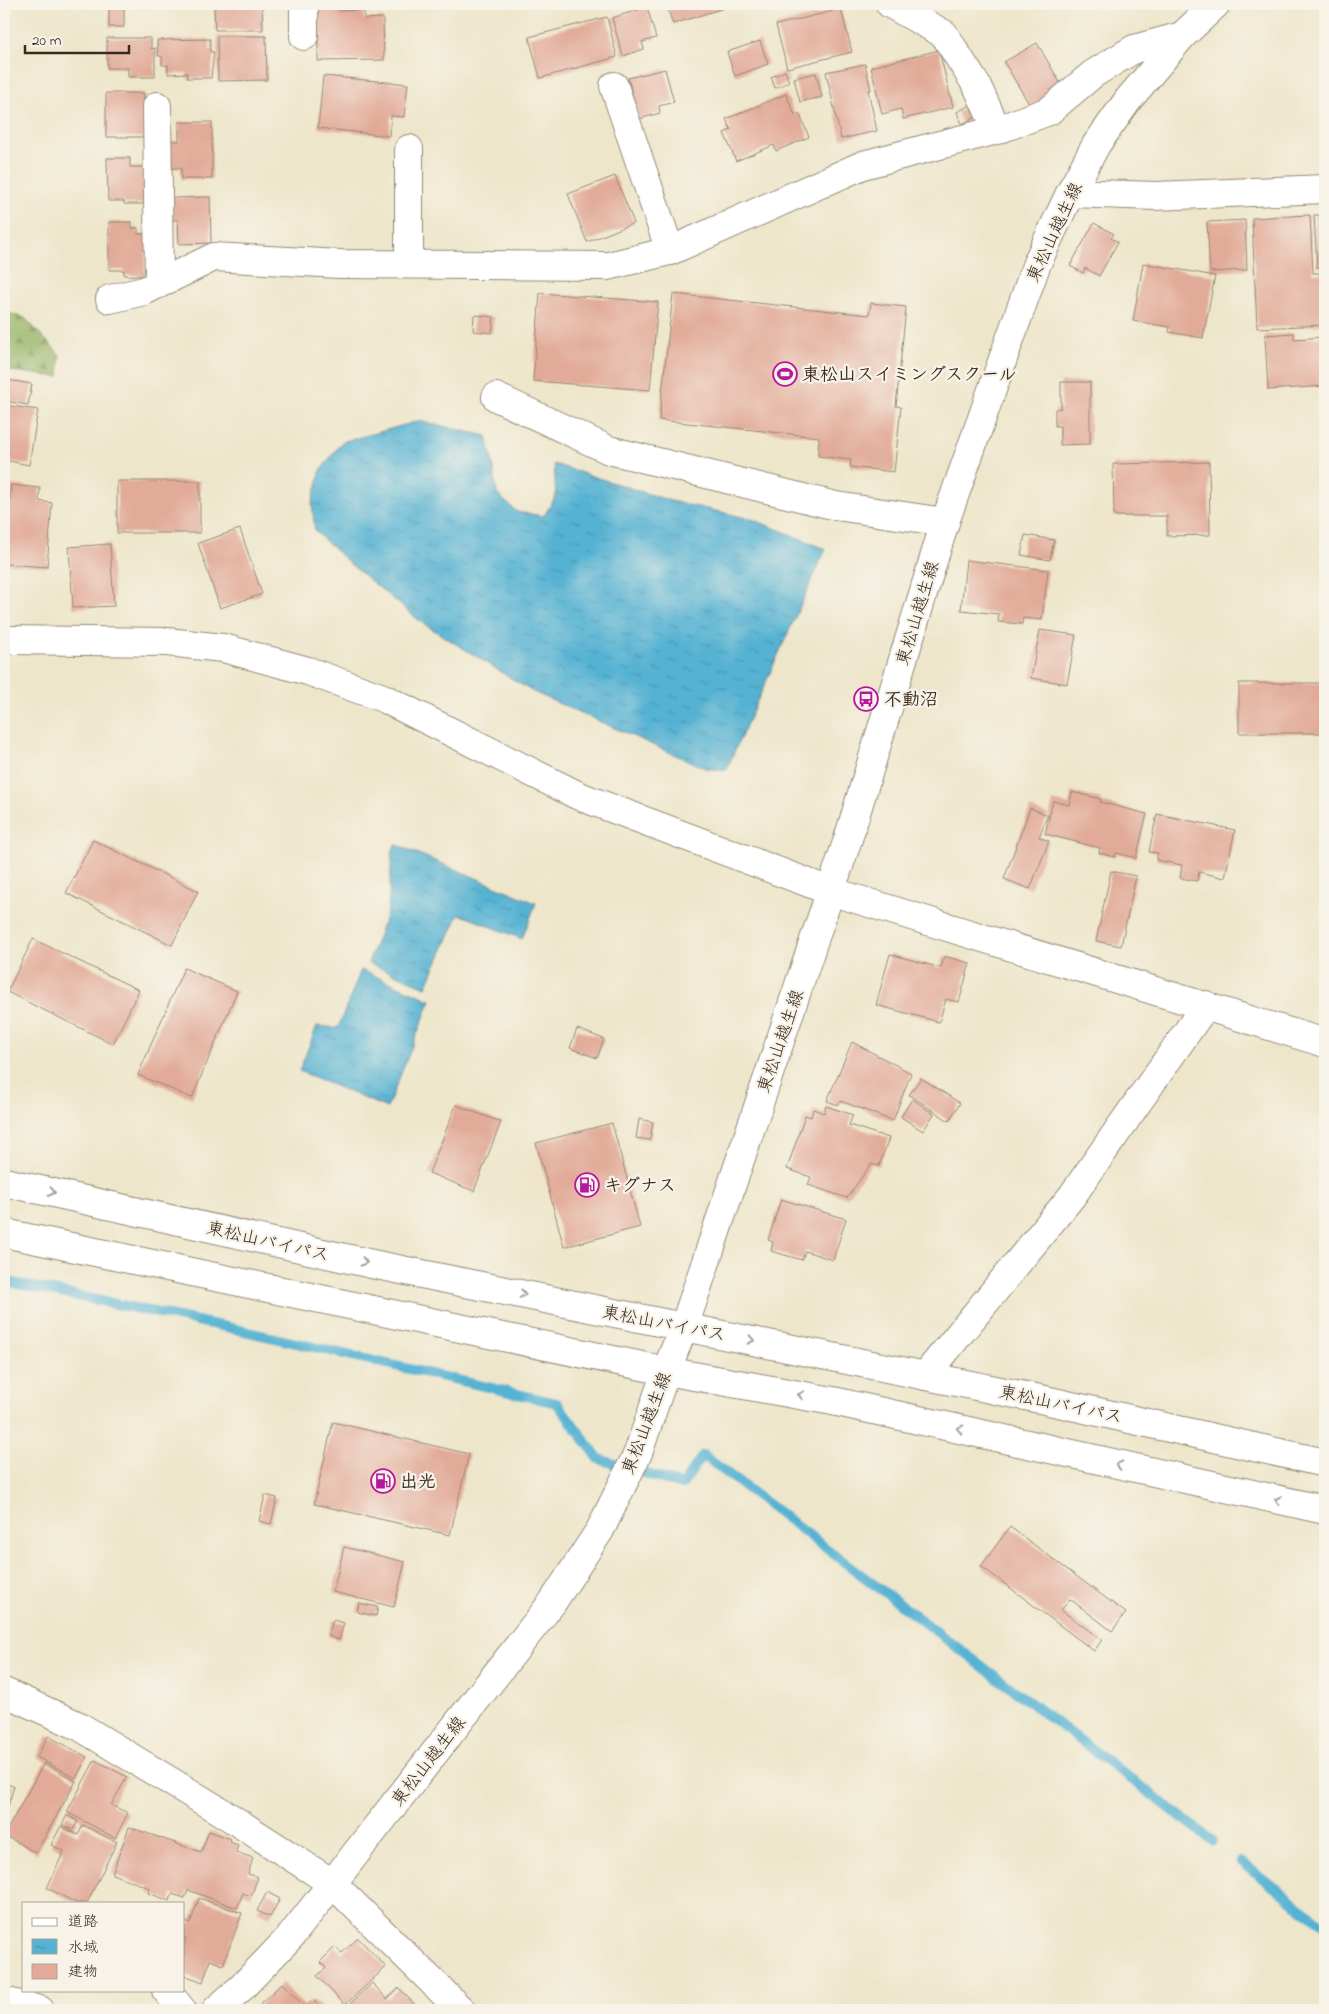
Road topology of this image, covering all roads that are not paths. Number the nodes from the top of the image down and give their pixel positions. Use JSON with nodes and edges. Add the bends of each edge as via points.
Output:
{"nodes":[{"id":1,"x":304,"y":4,"type":"edge"},
{"id":2,"x":890,"y":4,"type":"edge"},
{"id":3,"x":1216,"y":4,"type":"edge"},
{"id":4,"x":304,"y":36,"type":"dead end"},
{"id":5,"x":1182,"y":36,"type":"junction"},
{"id":6,"x":614,"y":86,"type":"dead end"},
{"id":7,"x":158,"y":106,"type":"dead end"},
{"id":8,"x":997,"y":130,"type":"junction"},
{"id":9,"x":409,"y":149,"type":"dead end"},
{"id":10,"x":1325,"y":189,"type":"edge"},
{"id":11,"x":1070,"y":193,"type":"junction"},
{"id":12,"x":670,"y":251,"type":"junction"},
{"id":13,"x":409,"y":264,"type":"junction"},
{"id":14,"x":159,"y":284,"type":"junction"},
{"id":15,"x":110,"y":299,"type":"dead end"},
{"id":16,"x":496,"y":397,"type":"dead end"},
{"id":17,"x":945,"y":522,"type":"junction"},
{"id":18,"x":4,"y":640,"type":"edge"},
{"id":19,"x":830,"y":891,"type":"junction"},
{"id":20,"x":1206,"y":1005,"type":"junction"},
{"id":21,"x":1325,"y":1043,"type":"edge"},
{"id":22,"x":4,"y":1182,"type":"edge"},
{"id":23,"x":4,"y":1233,"type":"edge"},
{"id":24,"x":684,"y":1327,"type":"junction"},
{"id":25,"x":666,"y":1371,"type":"junction"},
{"id":26,"x":925,"y":1376,"type":"junction"},
{"id":27,"x":1325,"y":1463,"type":"edge"},
{"id":28,"x":1325,"y":1510,"type":"edge"},
{"id":29,"x":4,"y":1692,"type":"edge"},
{"id":30,"x":332,"y":1883,"type":"junction"},
{"id":31,"x":168,"y":1992,"type":"edge"},
{"id":32,"x":4,"y":2001,"type":"edge"},
{"id":33,"x":40,"y":2010,"type":"edge"},
{"id":34,"x":182,"y":2010,"type":"edge"},
{"id":35,"x":216,"y":2010,"type":"edge"},
{"id":36,"x":461,"y":2010,"type":"edge"}],
"edges":[{"from":1,"to":4,"type":"main road"},
{"from":2,"to":8,"type":"main road","via":[[944,34],[976,86]]},
{"from":3,"to":5,"type":"main road","name":"東松山越生線"},
{"from":5,"to":8,"type":"main road","via":[[1134,49],[1093,74],[1049,111]]},
{"from":5,"to":11,"type":"main road","name":"東松山越生線","via":[[1128,100],[1096,145]]},
{"from":6,"to":12,"type":"main road"},
{"from":7,"to":14,"type":"main road"},
{"from":8,"to":12,"type":"main road","via":[[863,165]]},
{"from":9,"to":13,"type":"main road"},
{"from":10,"to":11,"type":"main road","via":[[1155,196]]},
{"from":11,"to":17,"type":"main road","name":"東松山越生線","via":[[1037,263]]},
{"from":12,"to":13,"type":"main road","via":[[608,266]]},
{"from":13,"to":14,"type":"main road","via":[[214,257]]},
{"from":14,"to":15,"type":"main road"},
{"from":16,"to":17,"type":"main road","via":[[609,450],[836,506]]},
{"from":17,"to":19,"type":"main road","name":"東松山越生線"},
{"from":18,"to":19,"type":"main road","via":[[167,642],[223,648],[308,671],[383,698],[579,796]]},
{"from":19,"to":20,"type":"main road"},
{"from":19,"to":24,"type":"main road","name":"東松山越生線"},
{"from":20,"to":21,"type":"main road"},
{"from":20,"to":26,"type":"main road","via":[[1072,1196]]},
{"from":22,"to":24,"type":"main road","name":"東松山バイパス","one_way":true,"via":[[372,1264]]},
{"from":23,"to":25,"type":"main road"},
{"from":24,"to":25,"type":"main road","name":"東松山越生線"},
{"from":24,"to":26,"type":"main road","name":"東松山バイパス","one_way":true},
{"from":28,"to":25,"type":"main road","one_way":true,"via":[[833,1401]]},
{"from":25,"to":30,"type":"main road","name":"東松山越生線","via":[[638,1453],[594,1538],[552,1603]]},
{"from":26,"to":27,"type":"main road","name":"東松山バイパス"},
{"from":29,"to":30,"type":"main road","via":[[79,1726]]},
{"from":30,"to":35,"type":"main road","name":"東松山越生線","via":[[291,1936]]},
{"from":30,"to":36,"type":"main road"},
{"from":31,"to":34,"type":"main road"},
{"from":32,"to":33,"type":"main road"}]}
